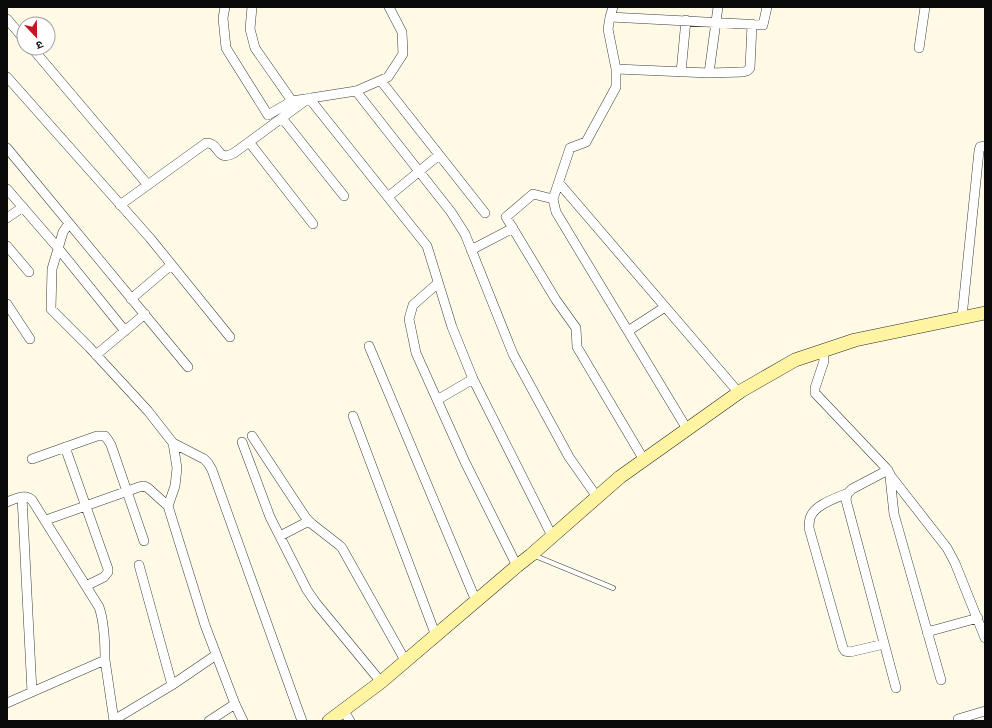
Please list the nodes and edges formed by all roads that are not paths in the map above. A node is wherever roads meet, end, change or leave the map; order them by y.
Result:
1 (225, 7) edge
2 (252, 7) edge
3 (389, 7) edge
4 (613, 7) edge
5 (718, 7) edge
6 (767, 7) edge
7 (925, 7) edge
8 (610, 17) junction
9 (7, 19) edge
10 (686, 20) junction
11 (716, 22) junction
12 (752, 24) junction
13 (16, 30) edge
14 (919, 48) dead end
15 (39, 56) edge
16 (616, 69) junction
17 (681, 72) junction
18 (709, 73) junction
19 (7, 77) edge
20 (380, 80) junction
21 (356, 91) junction
22 (308, 98) junction
23 (292, 101) junction
24 (282, 118) junction
25 (249, 142) junction
26 (985, 146) edge
27 (7, 148) edge
28 (439, 155) junction
29 (419, 171) junction
30 (559, 183) junction
31 (148, 185) junction
32 (7, 190) edge
33 (344, 196) dead end
34 (388, 197) junction
35 (553, 199) junction
36 (120, 205) junction
37 (23, 207) junction
38 (485, 213) dead end
39 (7, 218) edge
40 (69, 223) junction
41 (313, 224) dead end
42 (513, 228) junction
43 (7, 246) edge
44 (58, 248) junction
45 (472, 250) junction
46 (171, 265) junction
47 (29, 272) dead end
48 (438, 283) junction
49 (132, 299) junction
50 (7, 304) edge
51 (665, 307) junction
52 (985, 313) edge
53 (144, 314) junction
54 (962, 317) junction
55 (125, 331) junction
56 (628, 331) junction
57 (230, 337) dead end
58 (30, 339) dead end
59 (370, 346) dead end
60 (823, 350) junction
61 (96, 355) junction
62 (188, 367) dead end
63 (473, 379) junction
64 (739, 393) junction
65 (437, 400) junction
66 (353, 416) dead end
67 (688, 429) junction
68 (252, 436) dead end
69 (242, 442) dead end
70 (173, 443) junction
71 (65, 447) junction
72 (32, 459) dead end
73 (644, 460) junction
74 (889, 472) junction
75 (127, 491) junction
76 (848, 492) junction
77 (22, 497) junction
78 (597, 497) junction
79 (7, 502) edge
80 (86, 505) junction
81 (168, 506) junction
82 (46, 520) junction
83 (309, 521) junction
84 (280, 536) junction
85 (552, 536) junction
86 (144, 541) dead end
87 (531, 555) junction
88 (139, 565) dead end
89 (517, 566) junction
90 (86, 586) junction
91 (613, 588) dead end
92 (476, 601) junction
93 (978, 618) junction
94 (927, 632) junction
95 (436, 636) junction
96 (985, 638) edge
97 (884, 644) junction
98 (216, 655) junction
99 (105, 660) junction
100 (406, 662) junction
101 (941, 680) dead end
102 (381, 682) junction
103 (172, 685) junction
104 (896, 688) dead end
105 (32, 692) junction
106 (7, 703) edge
107 (235, 704) junction
108 (985, 711) edge
109 (346, 716) edge
110 (958, 719) dead end
111 (114, 720) edge
112 (209, 721) edge
113 (243, 721) edge
114 (302, 721) edge
115 (329, 721) edge

1 - 23 street
2 - 23 street
3 - 20 street
4 - 8 street
5 - 11 street
6 - 12 street
7 - 14 street
8 - 10 street
8 - 16 street
9 - 13 street
10 - 11 street
10 - 17 street
11 - 12 street
11 - 18 street
12 - 18 street
15 - 31 street
16 - 17 street
16 - 30 street
17 - 18 street
19 - 36 street
20 - 21 street
20 - 28 street
21 - 22 street
21 - 29 street
22 - 23 street
22 - 24 street
22 - 34 street
24 - 25 street
24 - 33 street
25 - 31 street
25 - 41 street
26 - 54 street
27 - 40 street
28 - 29 street
28 - 38 street
29 - 34 street
29 - 45 street
30 - 35 street
30 - 51 street
31 - 36 street
32 - 37 street
34 - 48 street
35 - 42 street
35 - 56 street
36 - 46 street
37 - 39 street
37 - 44 street
40 - 44 street
40 - 49 street
42 - 45 street
42 - 73 street
43 - 47 street
44 - 55 street
44 - 61 street
45 - 78 street
46 - 49 street
46 - 57 street
48 - 63 street
48 - 65 street
49 - 53 street
50 - 58 street
51 - 56 street
51 - 64 street
52 - 54 main road
53 - 55 street
53 - 62 street
54 - 60 main road
55 - 61 street
56 - 67 street
59 - 92 street
60 - 64 main road
60 - 74 street
61 - 70 street
63 - 65 street
63 - 85 street
64 - 67 main road
65 - 89 street
66 - 95 street
67 - 73 main road
68 - 83 street
69 - 84 street
70 - 81 street
70 - 114 street
71 - 72 street
71 - 75 street
71 - 80 street
73 - 78 main road
74 - 76 street
74 - 93 street
74 - 94 street
75 - 80 street
75 - 81 street
75 - 86 street
76 - 97 street
76 - 97 street
77 - 79 street
77 - 82 street
77 - 105 street
78 - 85 main road
80 - 82 street
80 - 90 street
81 - 98 street
82 - 90 street
83 - 84 street
83 - 100 street
84 - 102 street
85 - 87 main road
87 - 89 main road
87 - 91 lane
88 - 103 street
89 - 92 main road
90 - 99 street
92 - 95 main road
93 - 94 street
93 - 96 street
94 - 101 street
95 - 100 main road
97 - 104 street
98 - 103 street
98 - 107 street
99 - 105 street
99 - 111 street
100 - 102 main road
102 - 109 main road
103 - 111 street
105 - 106 street
107 - 112 street
107 - 113 street
108 - 110 street
109 - 115 main road

